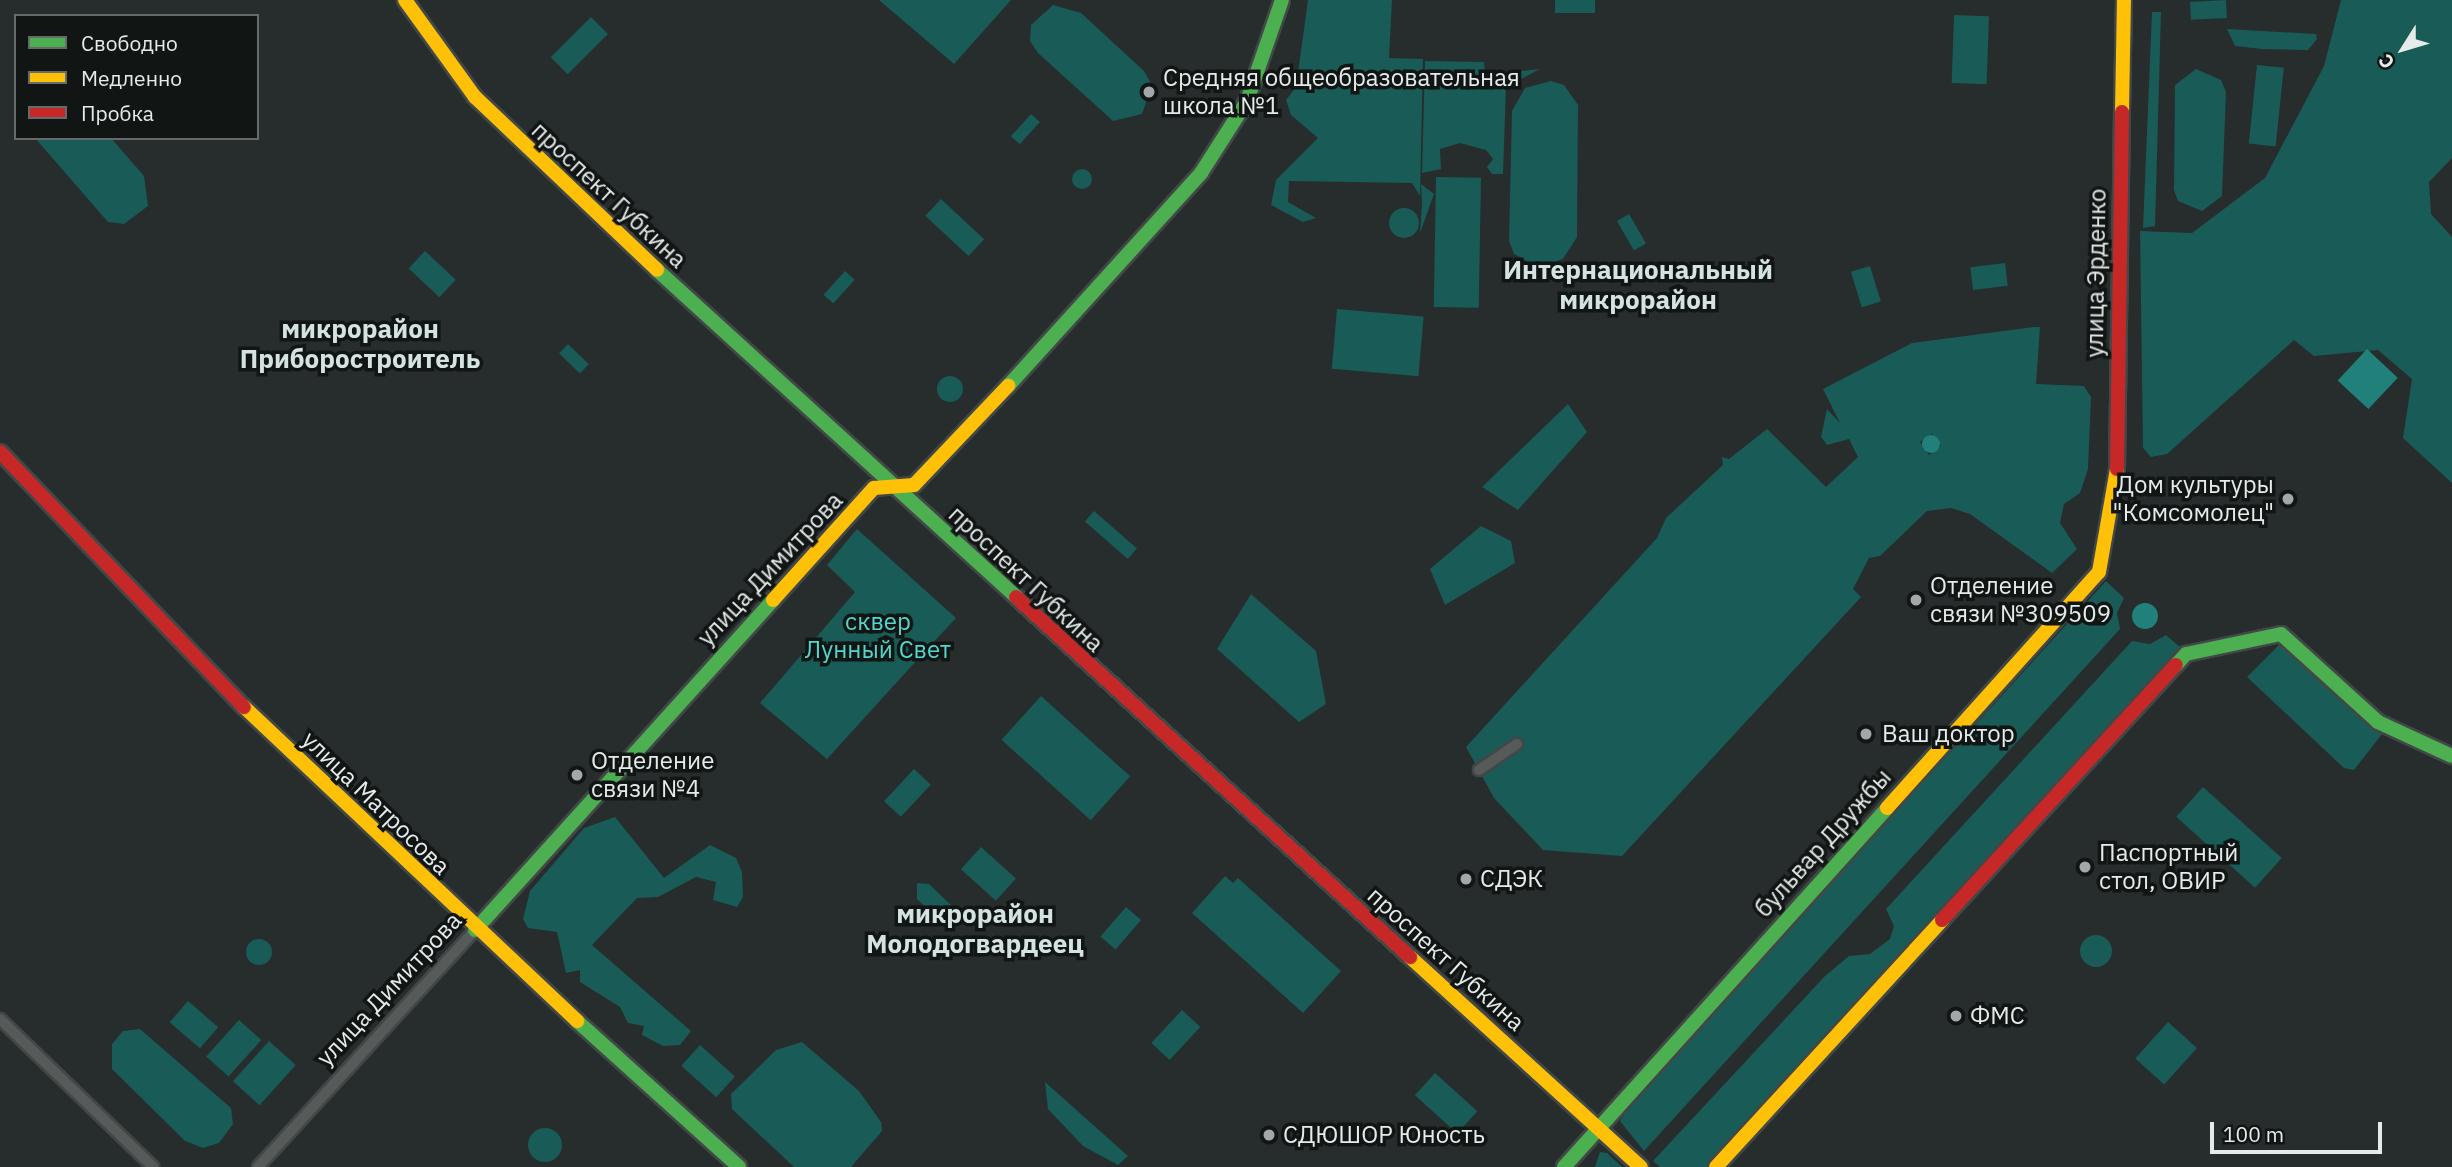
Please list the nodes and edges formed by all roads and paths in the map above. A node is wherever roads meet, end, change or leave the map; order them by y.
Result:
1 (405, 0) edge
2 (1282, 0) edge
3 (2124, 0) edge
4 (0, 452) edge
5 (894, 488) junction
6 (2110, 546) joint
7 (1517, 744) dead end
8 (2452, 756) edge
9 (1479, 770) dead end
10 (475, 930) junction
11 (0, 1019) edge
12 (1598, 1128) junction
13 (1569, 1162) edge
14 (153, 1167) edge
15 (258, 1167) edge
16 (739, 1167) edge
17 (1641, 1167) edge
18 (1716, 1167) edge

1 - 5 main road, проспект Губкина
2 - 5 main road, улица Димитрова
3 - 6 main road, улица Эрденко
4 - 10 main road, улица Матросова
5 - 10 main road, улица Димитрова
5 - 12 main road, проспект Губкина
6 - 12 main road, бульвар Дружбы
7 - 9 street
8 - 18 main road
10 - 15 street, улица Димитрова
10 - 16 main road, улица Матросова
11 - 14 street
12 - 13 main road, бульвар Дружбы
12 - 17 main road, проспект Губкина

